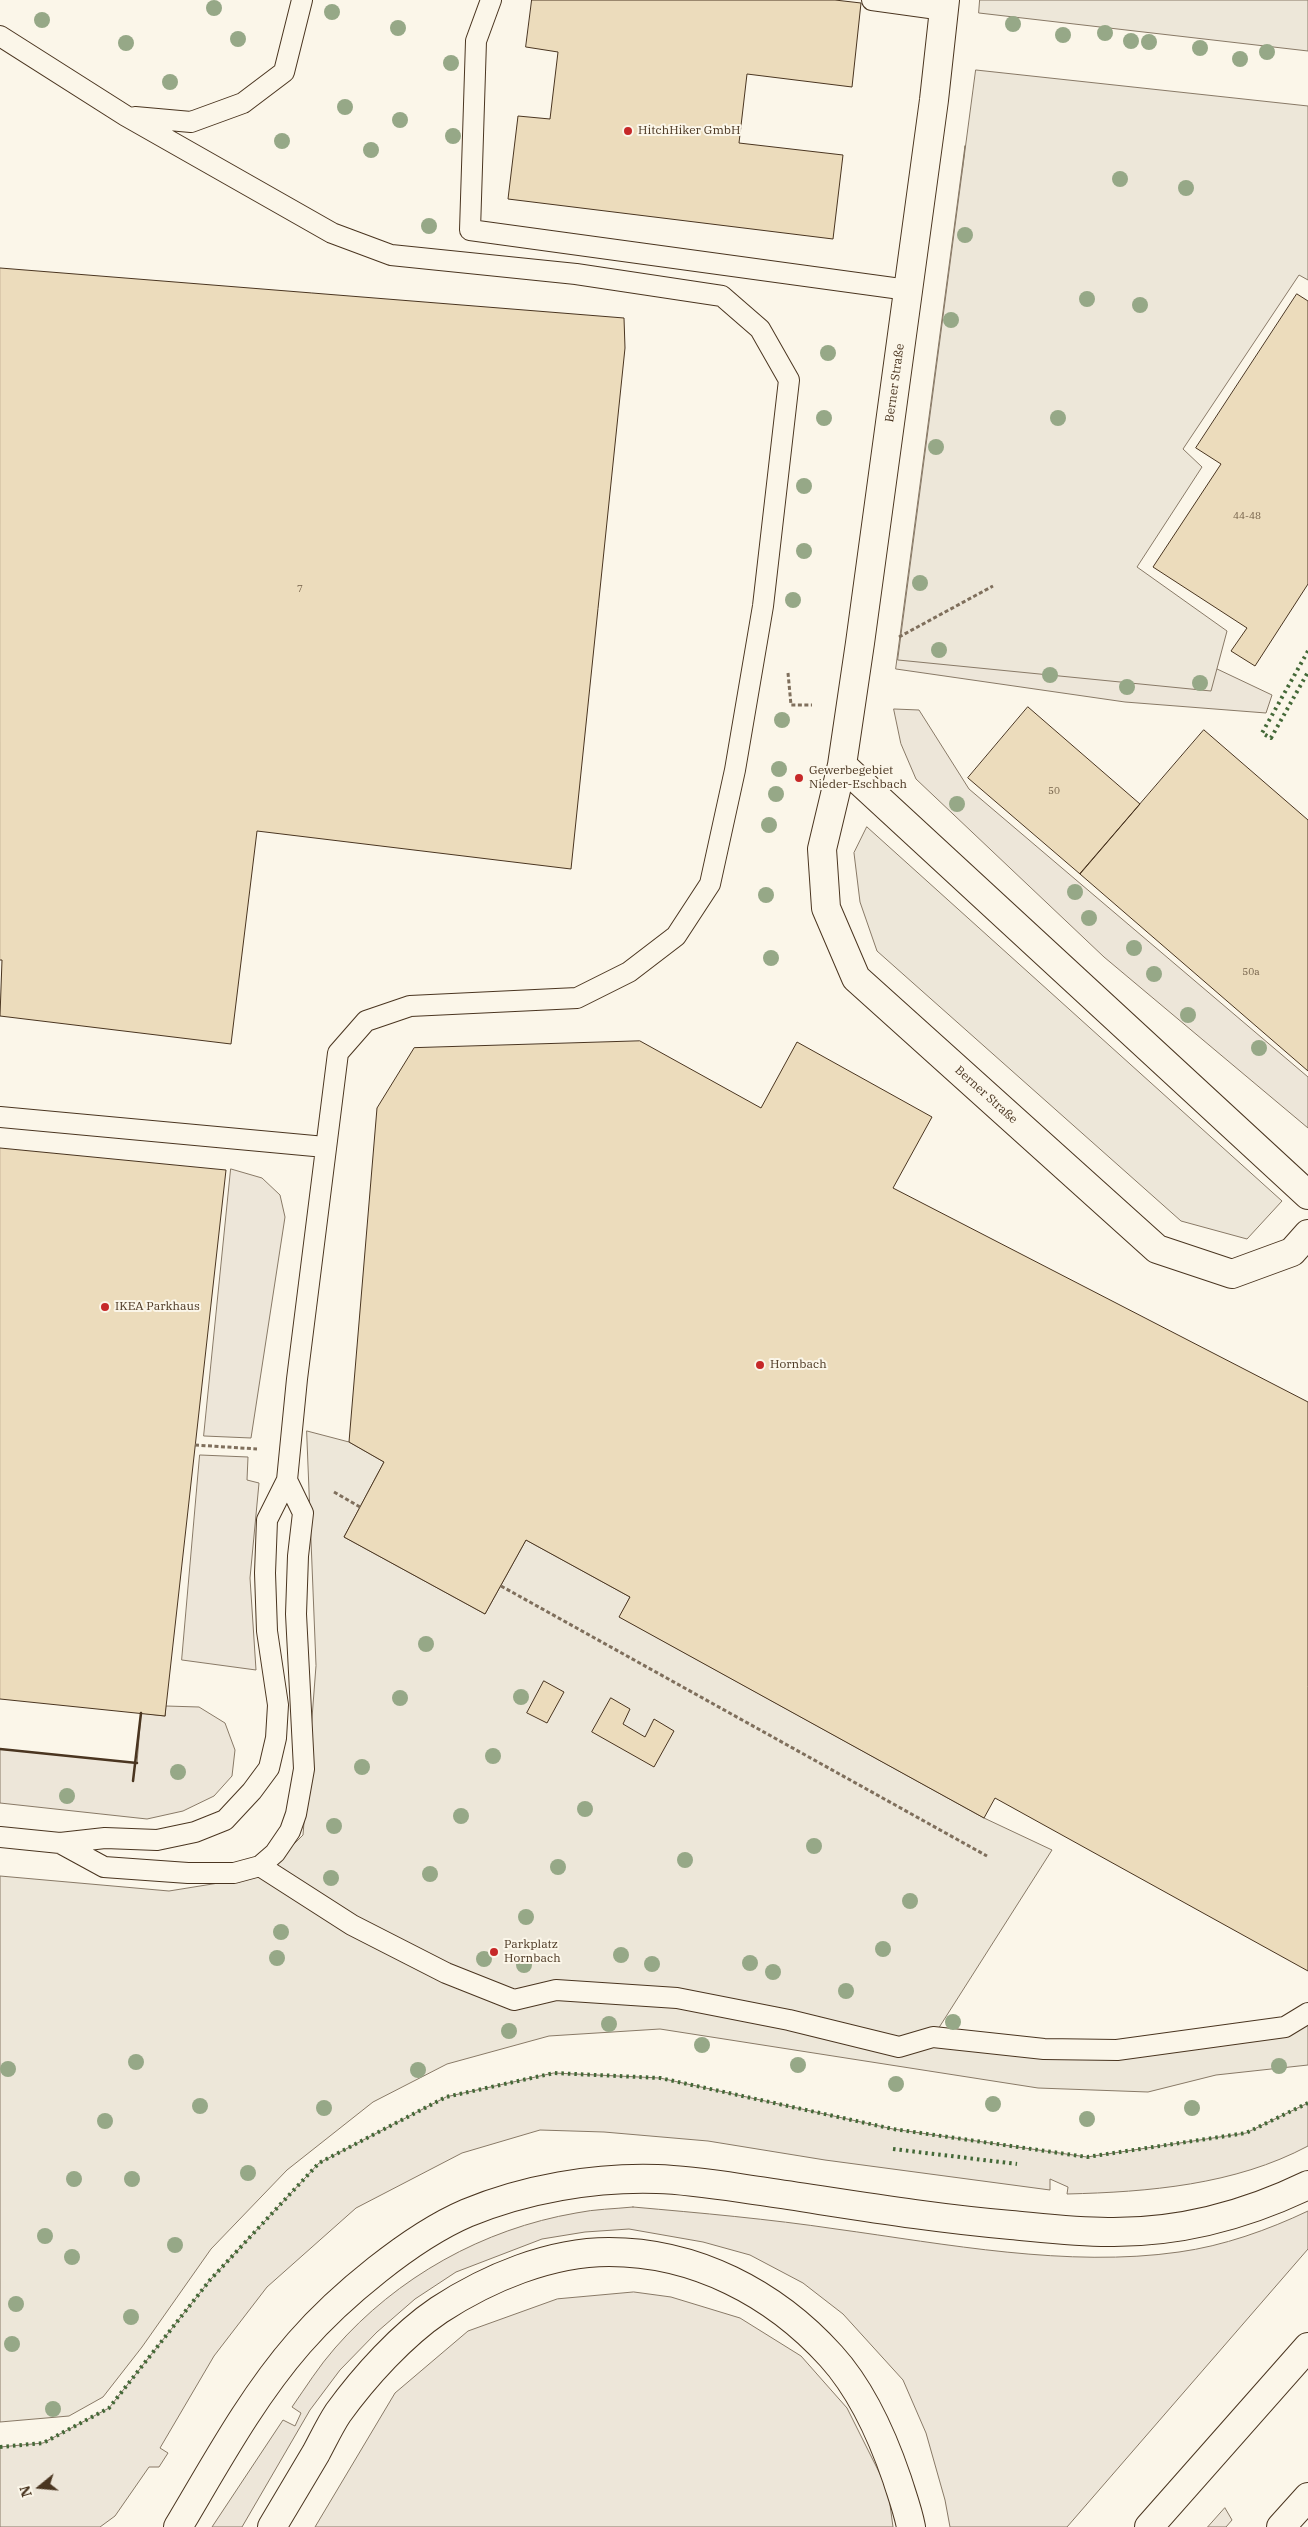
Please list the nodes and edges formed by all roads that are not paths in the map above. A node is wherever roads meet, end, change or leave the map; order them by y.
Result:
1 (302, 0) edge
2 (491, 0) edge
3 (872, 0) edge
4 (944, 5) edge
5 (0, 36) edge
6 (126, 116) junction
7 (908, 290) junction
8 (842, 765) junction
9 (0, 1118) edge
10 (325, 1147) junction
11 (1308, 1194) edge
12 (1308, 1234) edge
13 (287, 1480) junction
14 (0, 1837) edge
15 (60, 1843) junction
16 (260, 1866) junction
17 (1308, 2013) edge
18 (1308, 2185) edge
19 (1308, 2347) edge
20 (1308, 2497) edge
21 (184, 2516) edge
22 (166, 2527) edge
23 (272, 2527) edge
24 (911, 2527) edge
25 (1150, 2527) edge
26 (1281, 2527) edge

1 - 6 lane
2 - 7 lane
3 - 4 lane
4 - 7 main road, Berner Straße
5 - 6 lane
6 - 10 lane
7 - 8 main road, Berner Straße
8 - 11 main road
8 - 12 main road, Berner Straße
9 - 10 lane
10 - 13 lane
13 - 15 lane
13 - 16 lane
14 - 15 lane
15 - 16 lane
16 - 17 lane
18 - 21 main road
19 - 25 main road
20 - 26 main road
21 - 22 main road
23 - 24 main road

